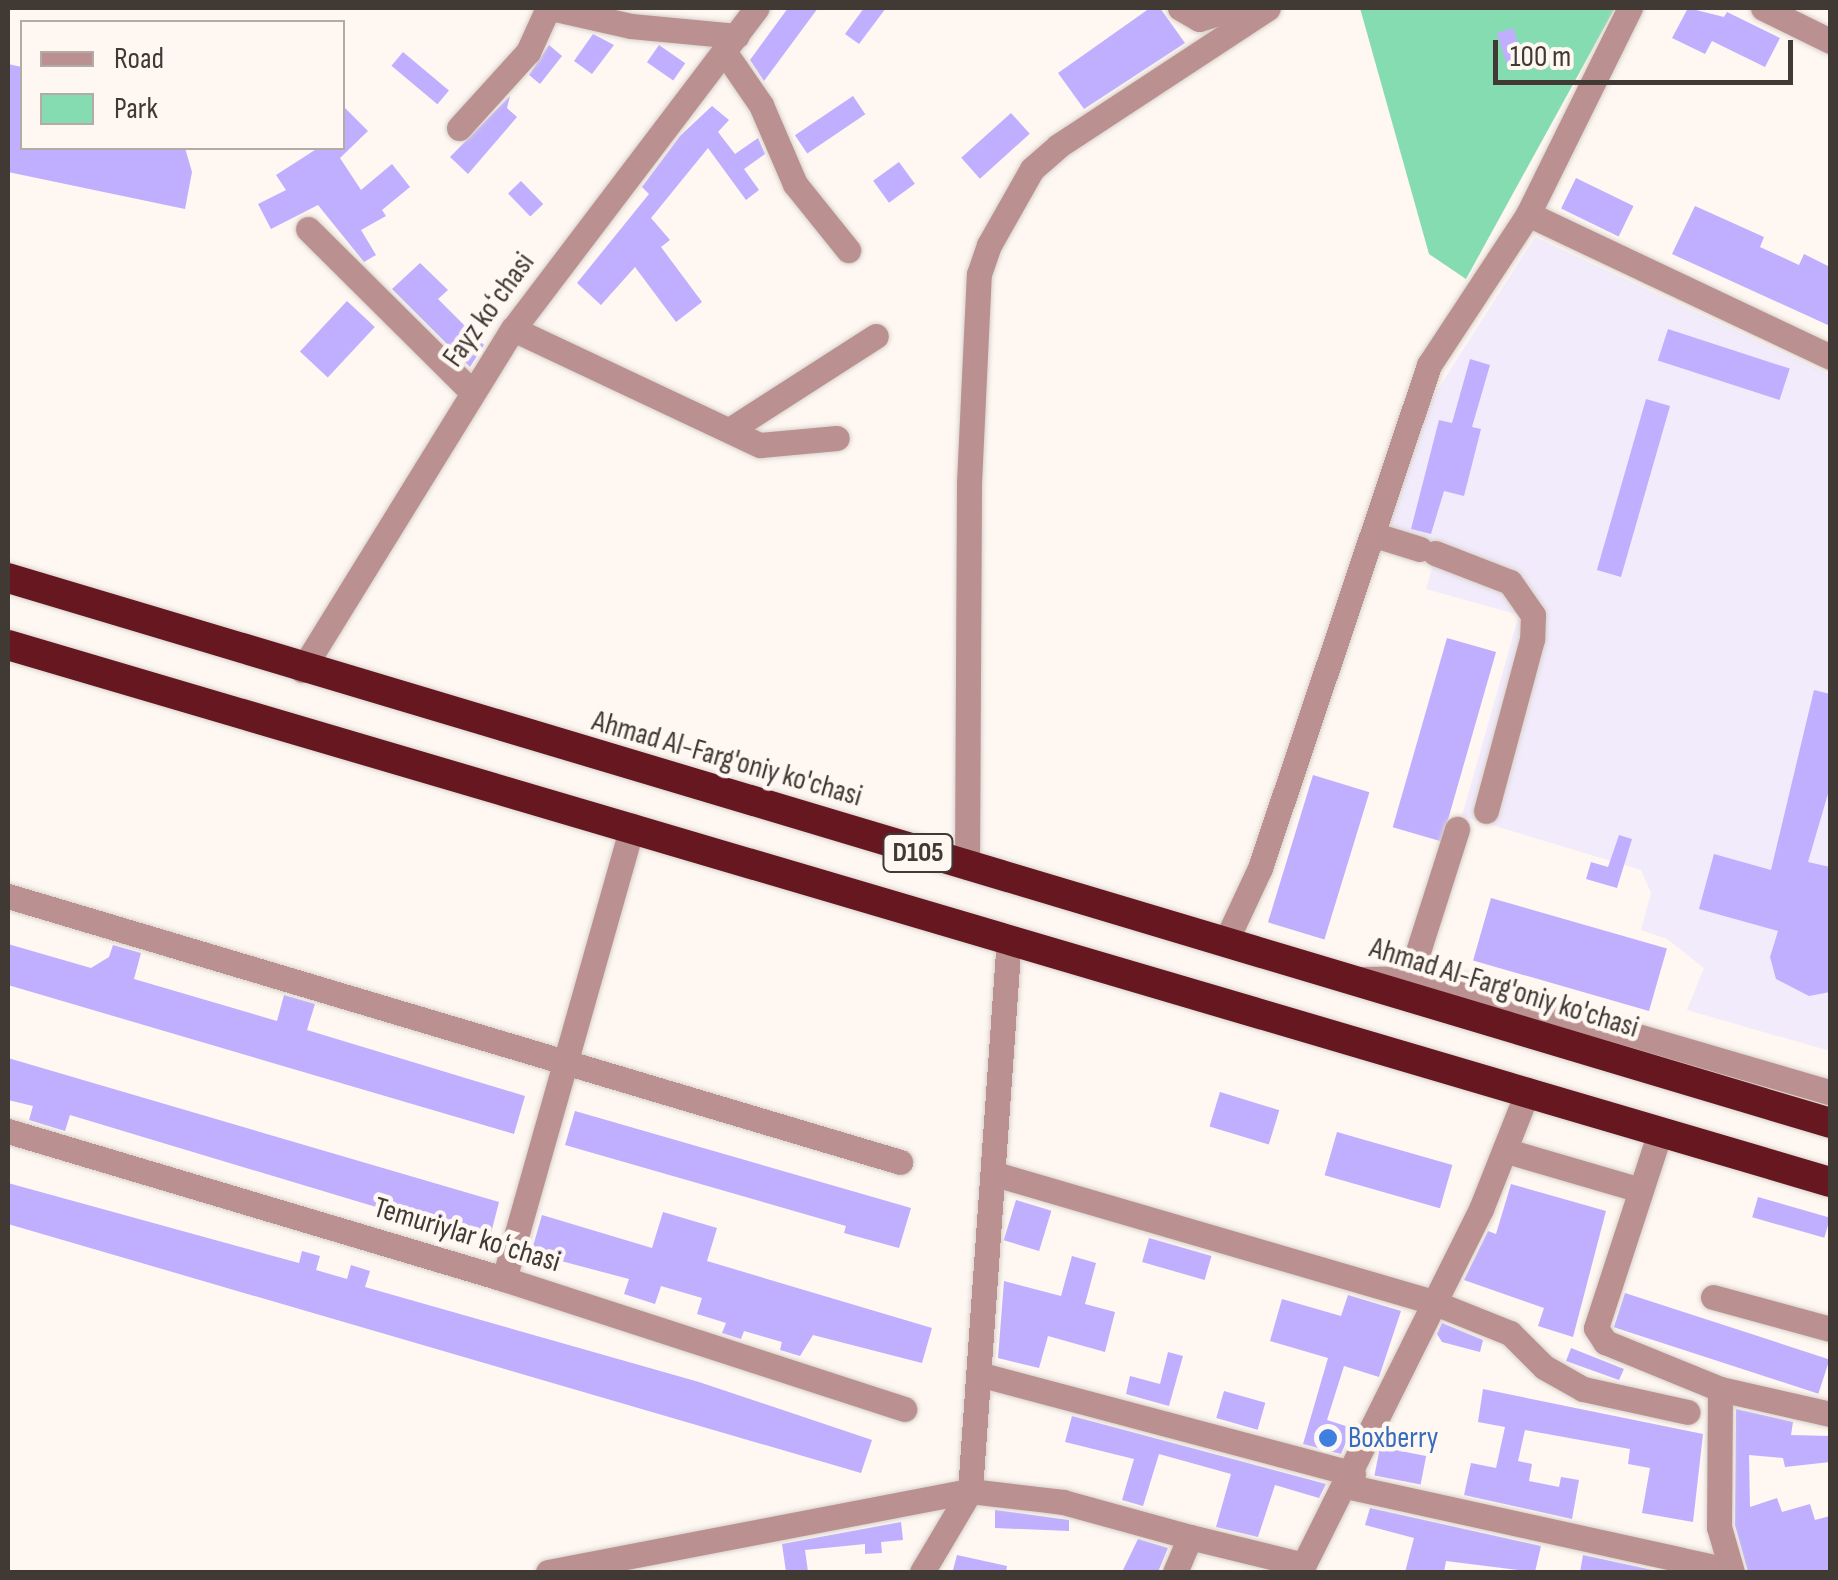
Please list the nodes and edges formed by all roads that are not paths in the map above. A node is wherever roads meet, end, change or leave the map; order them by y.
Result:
1 (549, 8) edge
2 (757, 8) edge
3 (1180, 8) edge
4 (1236, 8) edge
5 (1268, 8) edge
6 (1630, 8) edge
7 (1763, 8) edge
8 (1830, 41) edge
9 (731, 45) junction
10 (459, 128) dead end
11 (1528, 214) junction
12 (308, 229) dead end
13 (848, 250) dead end
14 (513, 329) junction
15 (876, 336) dead end
16 (1830, 357) edge
17 (471, 391) junction
18 (731, 429) junction
19 (837, 438) dead end
20 (1375, 535) junction
21 (8, 578) edge
22 (8, 646) edge
23 (302, 670) junction
24 (1486, 811) dead end
25 (632, 826) junction
26 (1457, 829) dead end
27 (967, 867) junction
28 (8, 896) edge
29 (1009, 938) junction
30 (1225, 943) junction
31 (1408, 986) junction
32 (567, 1064) junction
33 (1528, 1090) junction
34 (1830, 1092) edge
35 (1830, 1123) edge
36 (8, 1131) edge
37 (1660, 1132) junction
38 (1508, 1150) junction
39 (900, 1162) dead end
40 (996, 1174) junction
41 (1830, 1182) edge
42 (1640, 1190) junction
43 (504, 1279) junction
44 (1713, 1297) dead end
45 (1435, 1303) junction
46 (1830, 1329) edge
47 (982, 1375) junction
48 (1720, 1389) junction
49 (904, 1409) dead end
50 (1688, 1412) dead end
51 (1830, 1414) edge
52 (1350, 1480) junction
53 (970, 1490) junction
54 (1190, 1537) junction
55 (1302, 1569) edge
56 (1720, 1569) edge
57 (548, 1572) edge
58 (922, 1572) edge
59 (1175, 1572) edge

1 - 9 street
1 - 10 street
2 - 9 street, Fayz koʻchasi
3 - 4 street
5 - 27 street
6 - 11 street
7 - 8 street
9 - 13 street
9 - 14 street, Fayz koʻchasi
11 - 16 street
11 - 20 street
12 - 17 street
14 - 17 street, Fayz koʻchasi
14 - 18 street
15 - 18 street
17 - 23 street, Fayz koʻchasi
18 - 19 street
20 - 24 street
20 - 30 street
21 - 23 highway, Ahmad Al-Farg'oniy ko'chasi / D105
22 - 25 highway, D105
23 - 27 highway, Ahmad Al-Farg'oniy ko'chasi / D105
25 - 29 highway, D105
25 - 32 street
26 - 31 street
27 - 30 highway, Ahmad Al-Farg'oniy ko'chasi / D105
28 - 32 street
29 - 33 highway, D105
29 - 40 street
30 - 31 highway, Ahmad Al-Farg'oniy ko'chasi / D105
31 - 34 street
31 - 35 highway, Ahmad Al-Farg'oniy ko'chasi / D105
32 - 39 street
32 - 43 street
33 - 37 highway, D105
33 - 38 street
36 - 43 street, Temuriylar koʻchasi
37 - 41 highway, D105
37 - 42 street
38 - 42 street
38 - 45 street
40 - 45 street
40 - 47 street
42 - 48 street
43 - 49 street, Temuriylar koʻchasi
44 - 46 street
45 - 50 street
45 - 52 street
47 - 52 street
47 - 53 street
48 - 51 street
48 - 56 street
52 - 55 street
52 - 56 street
53 - 54 street
53 - 57 street
53 - 58 street
54 - 55 street
54 - 59 street

